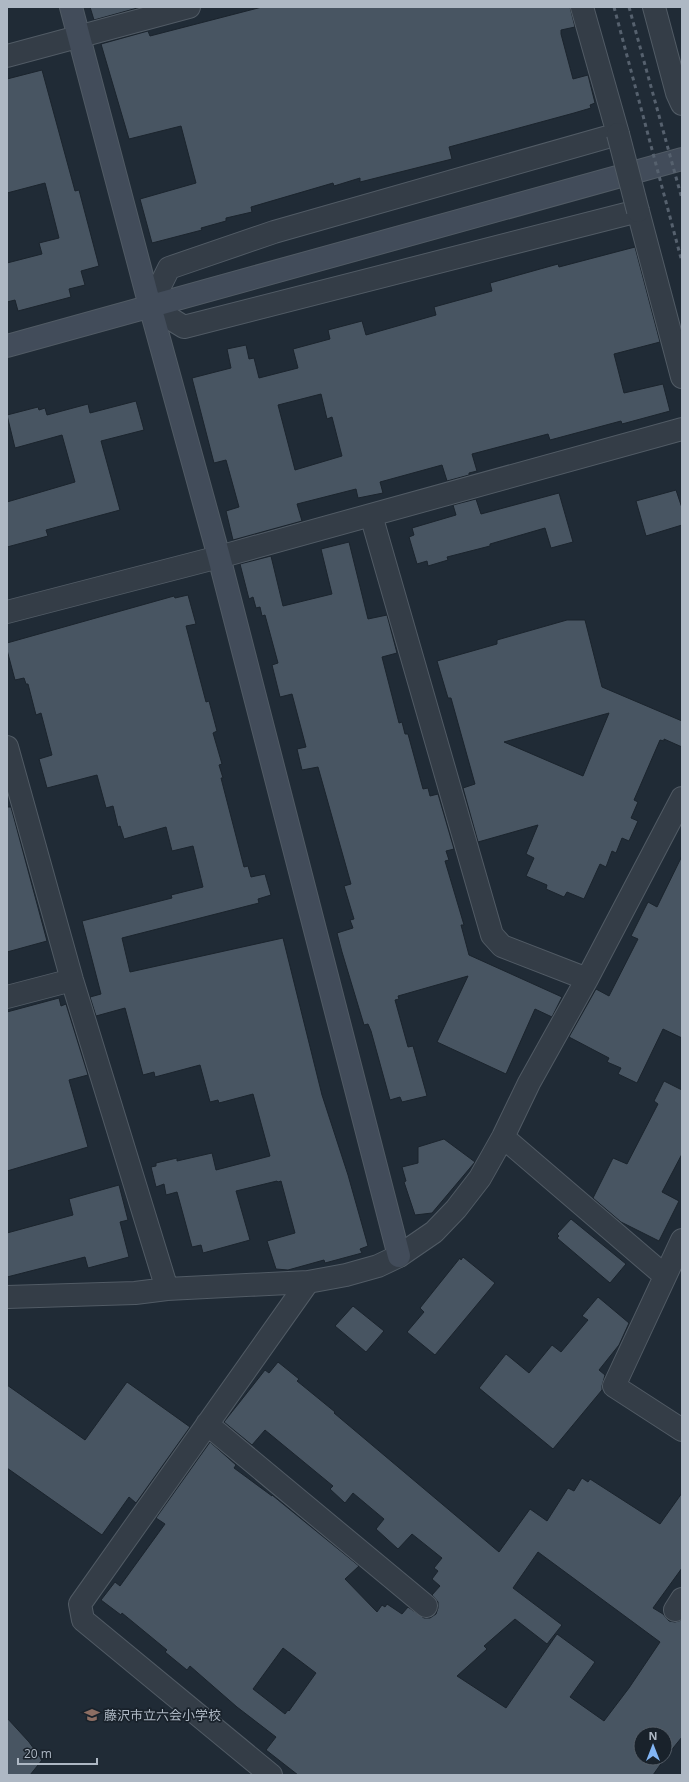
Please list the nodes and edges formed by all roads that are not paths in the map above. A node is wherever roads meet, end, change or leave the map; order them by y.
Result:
1 (71, 7) edge
2 (189, 7) edge
3 (582, 7) edge
4 (654, 7) edge
5 (79, 36) junction
6 (7, 56) edge
7 (682, 104) edge
8 (618, 134) junction
9 (682, 159) edge
10 (638, 211) junction
11 (150, 306) junction
12 (7, 346) edge
13 (682, 377) edge
14 (682, 429) edge
15 (371, 515) junction
16 (219, 557) junction
17 (7, 612) edge
18 (7, 747) edge
19 (682, 798) edge
20 (15, 804) edge
21 (586, 979) junction
22 (72, 980) junction
23 (7, 997) edge
24 (503, 1137) junction
25 (682, 1240) edge
26 (399, 1256) junction
27 (665, 1276) junction
28 (308, 1282) junction
29 (166, 1289) junction
30 (7, 1297) edge
31 (207, 1424) junction
32 (682, 1430) edge
33 (426, 1606) dead end
34 (272, 1775) edge

1 - 5 street
2 - 5 street
3 - 8 street
4 - 7 street
5 - 6 street
5 - 11 street
8 - 10 street, bridge
8 - 11 street
9 - 11 street
10 - 11 street
10 - 13 street
11 - 12 street
11 - 16 street
14 - 15 street
15 - 16 street
15 - 21 street
16 - 17 street
16 - 26 street
18 - 20 street
19 - 21 street
20 - 22 street
21 - 24 street
22 - 23 street
22 - 29 street
24 - 26 street
24 - 27 street
25 - 27 street
26 - 28 street
27 - 32 street
28 - 29 street
28 - 31 street
29 - 30 street
31 - 33 street
31 - 34 street

